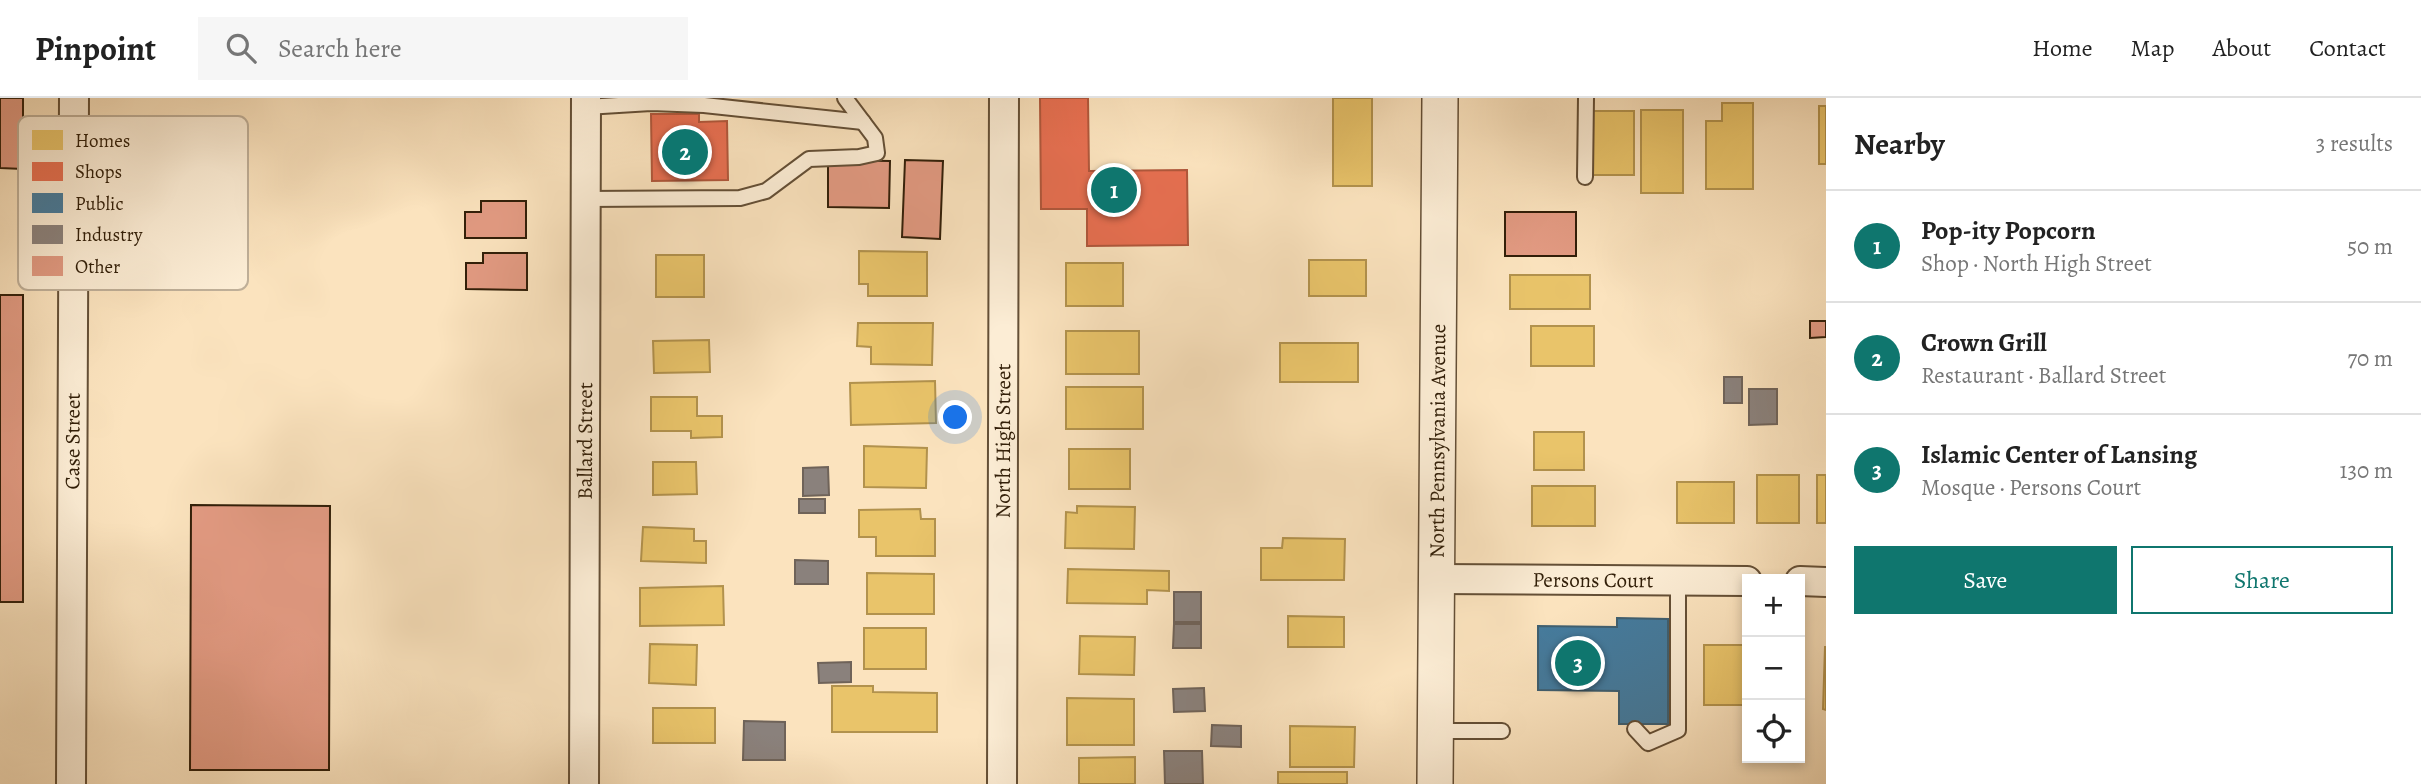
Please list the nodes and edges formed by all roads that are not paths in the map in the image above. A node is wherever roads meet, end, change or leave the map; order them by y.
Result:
1 (74, 98) edge
2 (845, 98) edge
3 (1004, 98) edge
4 (1440, 98) edge
5 (1586, 98) edge
6 (586, 102) edge
7 (74, 116) edge
8 (863, 122) junction
9 (1585, 177) dead end
10 (586, 199) junction
11 (73, 290) edge
12 (1437, 579) junction
13 (1678, 580) junction
14 (1742, 581) edge
15 (1805, 582) edge
16 (1826, 582) edge
17 (1635, 729) dead end
18 (1436, 731) junction
19 (1502, 731) dead end
20 (71, 784) edge
21 (584, 784) edge
22 (1002, 784) edge
23 (1435, 784) edge

1 - 7 street, Case Street
2 - 8 lane
3 - 22 street, North High Street
4 - 12 street, North Pennsylvania Avenue
5 - 9 lane
6 - 8 lane
6 - 10 street, Ballard Street
8 - 10 lane
10 - 21 street, Ballard Street
11 - 20 street, Case Street
12 - 13 street, Persons Court
12 - 18 street, North Pennsylvania Avenue
13 - 14 street, Persons Court
13 - 17 lane
15 - 16 street
18 - 19 lane
18 - 23 street, North Pennsylvania Avenue

